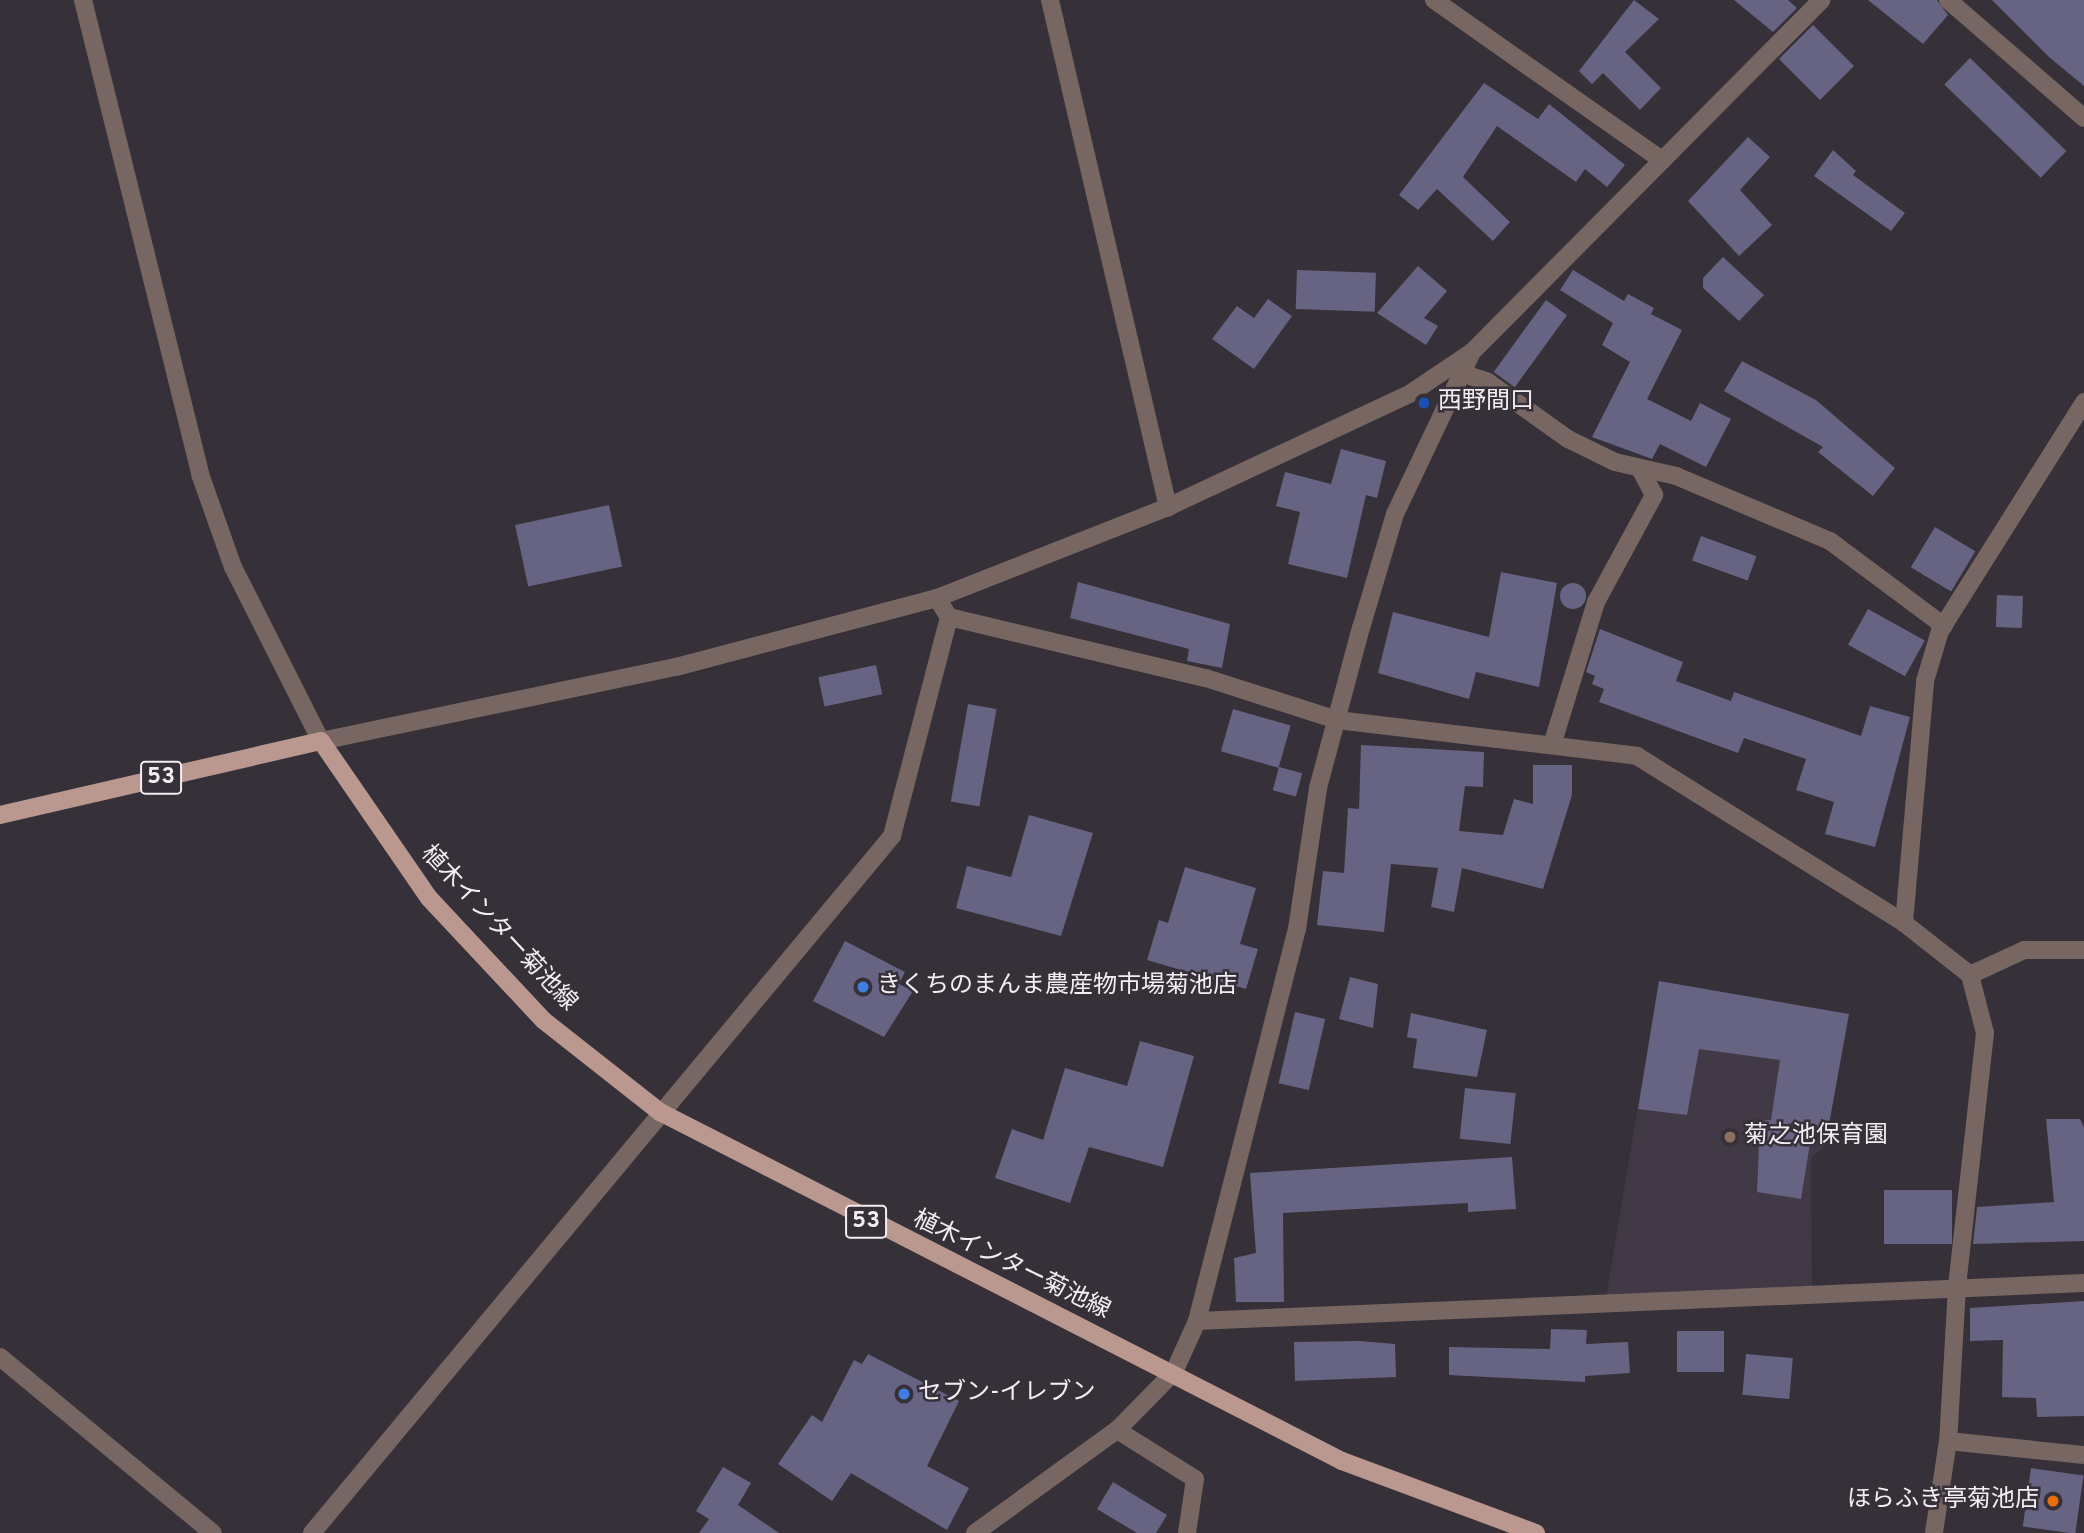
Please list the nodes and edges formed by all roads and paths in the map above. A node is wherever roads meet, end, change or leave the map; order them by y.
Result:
1 (83, 0) edge
2 (1050, 0) edge
3 (1434, 0) edge
4 (1821, 0) edge
5 (1948, 0) edge
6 (2084, 118) edge
7 (1662, 160) junction
8 (1472, 352) junction
9 (1461, 373) junction
10 (2084, 402) edge
11 (1641, 471) junction
12 (1168, 507) junction
13 (937, 598) junction
14 (949, 617) junction
15 (1944, 626) junction
16 (1337, 720) junction
17 (321, 741) junction
18 (1553, 742) junction
19 (0, 816) edge
20 (1904, 923) junction
21 (2084, 950) edge
22 (1970, 975) junction
23 (660, 1112) junction
24 (2084, 1283) edge
25 (1957, 1287) junction
26 (1197, 1321) junction
27 (0, 1357) edge
28 (1174, 1372) junction
29 (1117, 1430) junction
30 (1948, 1441) junction
31 (2084, 1455) edge
32 (213, 1533) edge
33 (312, 1533) edge
34 (975, 1533) edge
35 (1187, 1533) edge
36 (1536, 1533) edge
37 (1934, 1533) edge

1 - 17 street
2 - 12 street
3 - 7 street
4 - 7 street
5 - 6 street
7 - 8 street
8 - 9 street
8 - 12 street
9 - 11 street
9 - 16 street
10 - 15 street
11 - 15 street
11 - 18 street
12 - 13 street
13 - 14 street
13 - 17 street
14 - 16 street
14 - 23 street
15 - 20 street
16 - 18 street
16 - 26 street
17 - 19 main road, 53
17 - 23 main road, 植木インター菊池線 / 53
18 - 20 street
20 - 22 street
21 - 22 street
22 - 25 street
23 - 28 main road, 植木インター菊池線 / 53
23 - 33 street
24 - 25 street
25 - 26 street
25 - 30 street
26 - 28 street
27 - 32 street
28 - 29 street
28 - 36 main road, 植木インター菊池線 / 53
29 - 34 street
29 - 35 street
30 - 31 street
30 - 37 street

